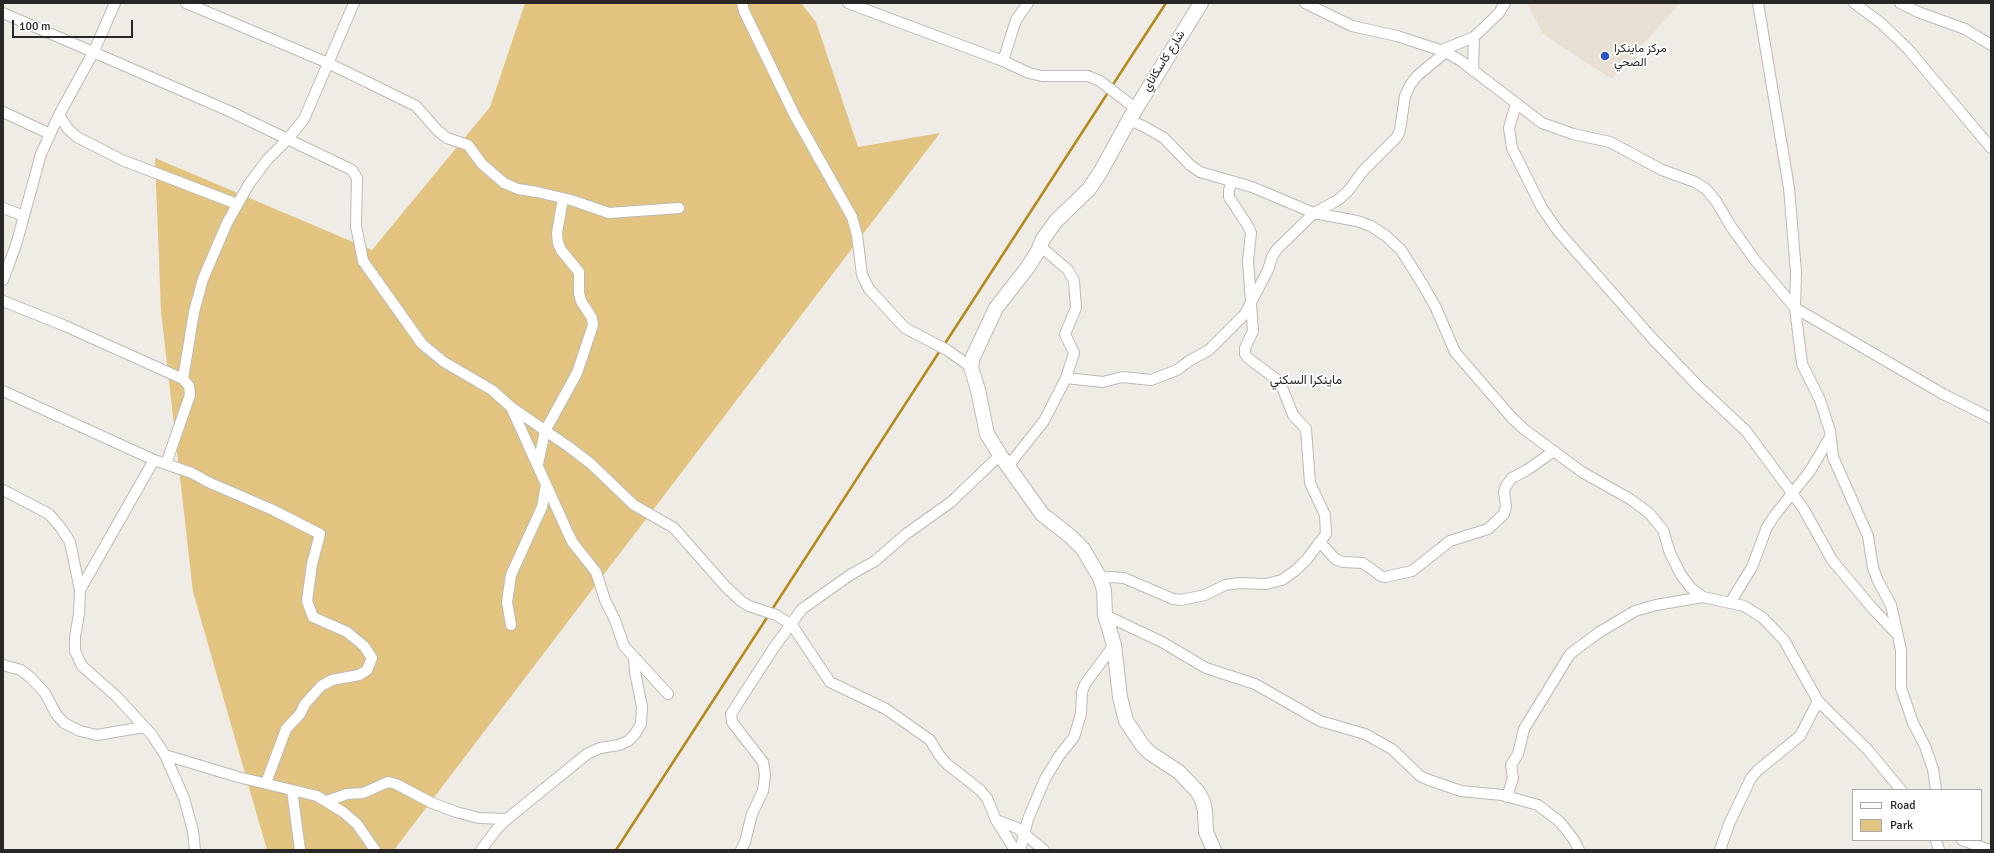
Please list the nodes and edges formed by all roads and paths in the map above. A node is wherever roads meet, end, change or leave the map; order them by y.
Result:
1 (115, 3) edge
2 (186, 3) edge
3 (354, 3) edge
4 (742, 3) edge
5 (848, 3) edge
6 (1028, 3) edge
7 (1201, 3) edge
8 (1305, 3) edge
9 (1505, 3) edge
10 (1758, 3) edge
11 (1854, 3) edge
12 (1900, 3) edge
13 (3, 13) edge
14 (1474, 37) junction
15 (1991, 45) edge
16 (94, 51) junction
17 (1444, 51) junction
18 (1003, 61) junction
19 (328, 63) junction
20 (1473, 71) junction
21 (1516, 104) junction
22 (3, 112) edge
23 (1132, 114) junction
24 (59, 115) junction
25 (50, 134) junction
26 (287, 140) junction
27 (1991, 148) edge
28 (1232, 181) junction
29 (563, 198) junction
30 (237, 204) junction
31 (3, 208) edge
32 (679, 208) dead end
33 (1314, 213) junction
34 (24, 216) junction
35 (1040, 246) junction
36 (3, 280) edge
37 (3, 301) edge
38 (1250, 306) junction
39 (1795, 308) junction
40 (971, 367) junction
41 (1066, 378) junction
42 (184, 379) junction
43 (3, 391) edge
44 (511, 407) junction
45 (1991, 418) edge
46 (545, 431) junction
47 (1830, 437) junction
48 (1554, 451) junction
49 (154, 460) junction
50 (1004, 460) junction
51 (166, 464) junction
52 (538, 464) junction
53 (546, 483) junction
54 (3, 490) edge
55 (1792, 494) junction
56 (1320, 542) junction
57 (1100, 578) junction
58 (80, 590) junction
59 (1703, 597) junction
60 (1730, 603) junction
61 (1105, 615) junction
62 (511, 624) dead end
63 (792, 625) junction
64 (1899, 636) junction
65 (1114, 645) junction
66 (634, 659) junction
67 (3, 665) edge
68 (668, 694) dead end
69 (1818, 701) junction
70 (144, 727) junction
71 (165, 755) junction
72 (266, 783) junction
73 (1900, 789) edge
74 (1936, 789) edge
75 (292, 790) junction
76 (1507, 797) junction
77 (327, 801) junction
78 (507, 819) junction
79 (996, 820) junction
80 (1025, 833) junction
81 (1965, 841) edge
82 (303, 849) edge
83 (195, 850) edge
84 (375, 850) edge
85 (481, 850) edge
86 (741, 850) edge
87 (1015, 850) edge
88 (1020, 850) edge
89 (1044, 850) edge
90 (1214, 850) edge
91 (1579, 850) edge
92 (1720, 850) edge
93 (1990, 850) edge

1 - 16 street
2 - 19 street
3 - 19 street
4 - 40 street
5 - 18 street
6 - 18 street
7 - 23 street, شارع كاسكاناي
8 - 17 street
9 - 14 street
10 - 39 street
11 - 27 street
12 - 15 street
13 - 16 street
14 - 17 street
14 - 20 street
16 - 24 street
16 - 26 street
17 - 20 street
17 - 33 street
18 - 23 street
19 - 26 street
19 - 29 street
20 - 21 street
21 - 39 street
21 - 55 street
22 - 25 street
23 - 28 street
23 - 35 street, شارع كاسكاناي
24 - 25 street
24 - 30 street
25 - 34 street
26 - 30 street
26 - 44 street
28 - 33 street
28 - 38 street
29 - 32 street
29 - 46 street
30 - 42 street
31 - 34 street
33 - 38 street
33 - 48 street
34 - 36 street
35 - 40 street, شارع كاسكاناي
35 - 41 street
37 - 42 street
38 - 41 street
38 - 56 street
39 - 45 street
39 - 47 street
40 - 50 street
41 - 50 street
42 - 51 street
43 - 49 street
44 - 46 street
44 - 52 street
46 - 52 street
46 - 63 street
47 - 55 street
47 - 64 street
48 - 56 street
48 - 59 street
49 - 51 street
49 - 58 street
50 - 57 street
50 - 63 street
51 - 72 street
52 - 53 street
53 - 62 street
53 - 66 street
54 - 58 street
55 - 60 street
55 - 64 street
56 - 57 street
57 - 61 street
58 - 70 street
59 - 60 street
59 - 76 street
60 - 69 street
61 - 65 street
61 - 76 street
63 - 79 street
63 - 86 street
64 - 74 street
65 - 80 street
65 - 90 street
66 - 68 street
66 - 78 street
67 - 70 street
69 - 73 street
69 - 92 street
70 - 71 street
71 - 72 street
71 - 83 street
72 - 75 street
75 - 77 street
75 - 82 street
76 - 91 street
77 - 78 street
77 - 84 street
78 - 85 street
79 - 80 street
79 - 87 street
80 - 88 street
80 - 89 street
81 - 93 street

